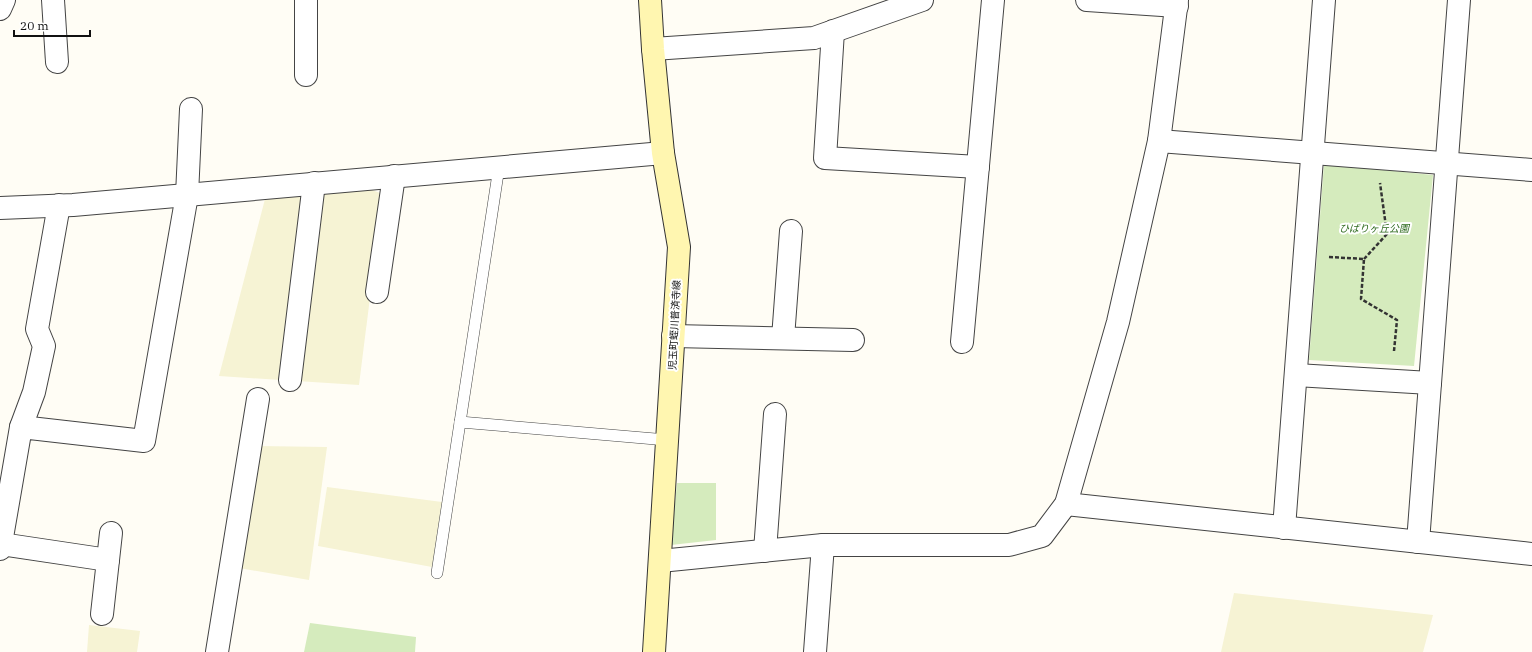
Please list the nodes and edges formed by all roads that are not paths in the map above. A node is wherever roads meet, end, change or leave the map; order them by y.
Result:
1 (4, 0) edge
2 (53, 0) edge
3 (306, 0) edge
4 (650, 0) edge
5 (922, 0) edge
6 (993, 0) edge
7 (1087, 0) edge
8 (1324, 0) edge
9 (1459, 0) edge
10 (1177, 3) edge
11 (0, 9) edge
12 (833, 31) junction
13 (653, 49) junction
14 (57, 62) dead end
15 (306, 75) dead end
16 (191, 109) dead end
17 (1159, 141) junction
18 (663, 153) junction
19 (1313, 153) junction
20 (1447, 164) junction
21 (499, 167) junction
22 (978, 167) junction
23 (1532, 170) edge
24 (394, 176) junction
25 (314, 183) junction
26 (187, 195) junction
27 (59, 205) junction
28 (0, 208) edge
29 (791, 231) dead end
30 (377, 292) dead end
31 (673, 336) junction
32 (783, 338) junction
33 (853, 340) dead end
34 (962, 342) dead end
35 (1296, 375) junction
36 (290, 380) dead end
37 (1430, 383) junction
38 (258, 399) dead end
39 (775, 414) dead end
40 (460, 422) junction
41 (21, 427) junction
42 (667, 440) junction
43 (1066, 504) junction
44 (1284, 528) junction
45 (112, 533) dead end
46 (1418, 542) junction
47 (0, 546) edge
48 (823, 546) junction
49 (765, 551) junction
50 (1532, 554) edge
51 (108, 560) junction
52 (660, 561) junction
53 (437, 573) dead end
54 (102, 614) dead end
55 (217, 652) edge
56 (654, 652) edge
57 (816, 652) edge

1 - 11 street
2 - 14 street
3 - 15 street
4 - 13 main road, 児玉町蛭川普済寺線
5 - 12 street
6 - 22 street
7 - 10 street
8 - 19 street
9 - 20 street
10 - 17 street
12 - 13 street
12 - 22 street
13 - 18 main road, 児玉町蛭川普済寺線
16 - 26 street
17 - 19 street
17 - 43 street
18 - 21 street
18 - 31 main road, 児玉町蛭川普済寺線
19 - 20 street
19 - 35 street
20 - 23 street
20 - 37 street
21 - 24 street
21 - 40 lane
22 - 34 street
24 - 25 street
24 - 30 street
25 - 26 street
25 - 36 street
26 - 27 street
26 - 41 street
27 - 28 street
27 - 41 street
29 - 32 street
31 - 32 street
31 - 42 main road, 児玉町蛭川普済寺線
32 - 33 street
35 - 37 street
35 - 44 street
37 - 46 street
38 - 55 street
39 - 49 street
40 - 42 lane
40 - 53 lane
41 - 47 street
42 - 52 main road, 児玉町蛭川普済寺線
43 - 44 street
43 - 48 street
44 - 46 street
45 - 51 street
46 - 50 street
47 - 51 street
48 - 49 street
48 - 57 street
49 - 52 street
51 - 54 street
52 - 56 main road, 児玉町蛭川普済寺線

